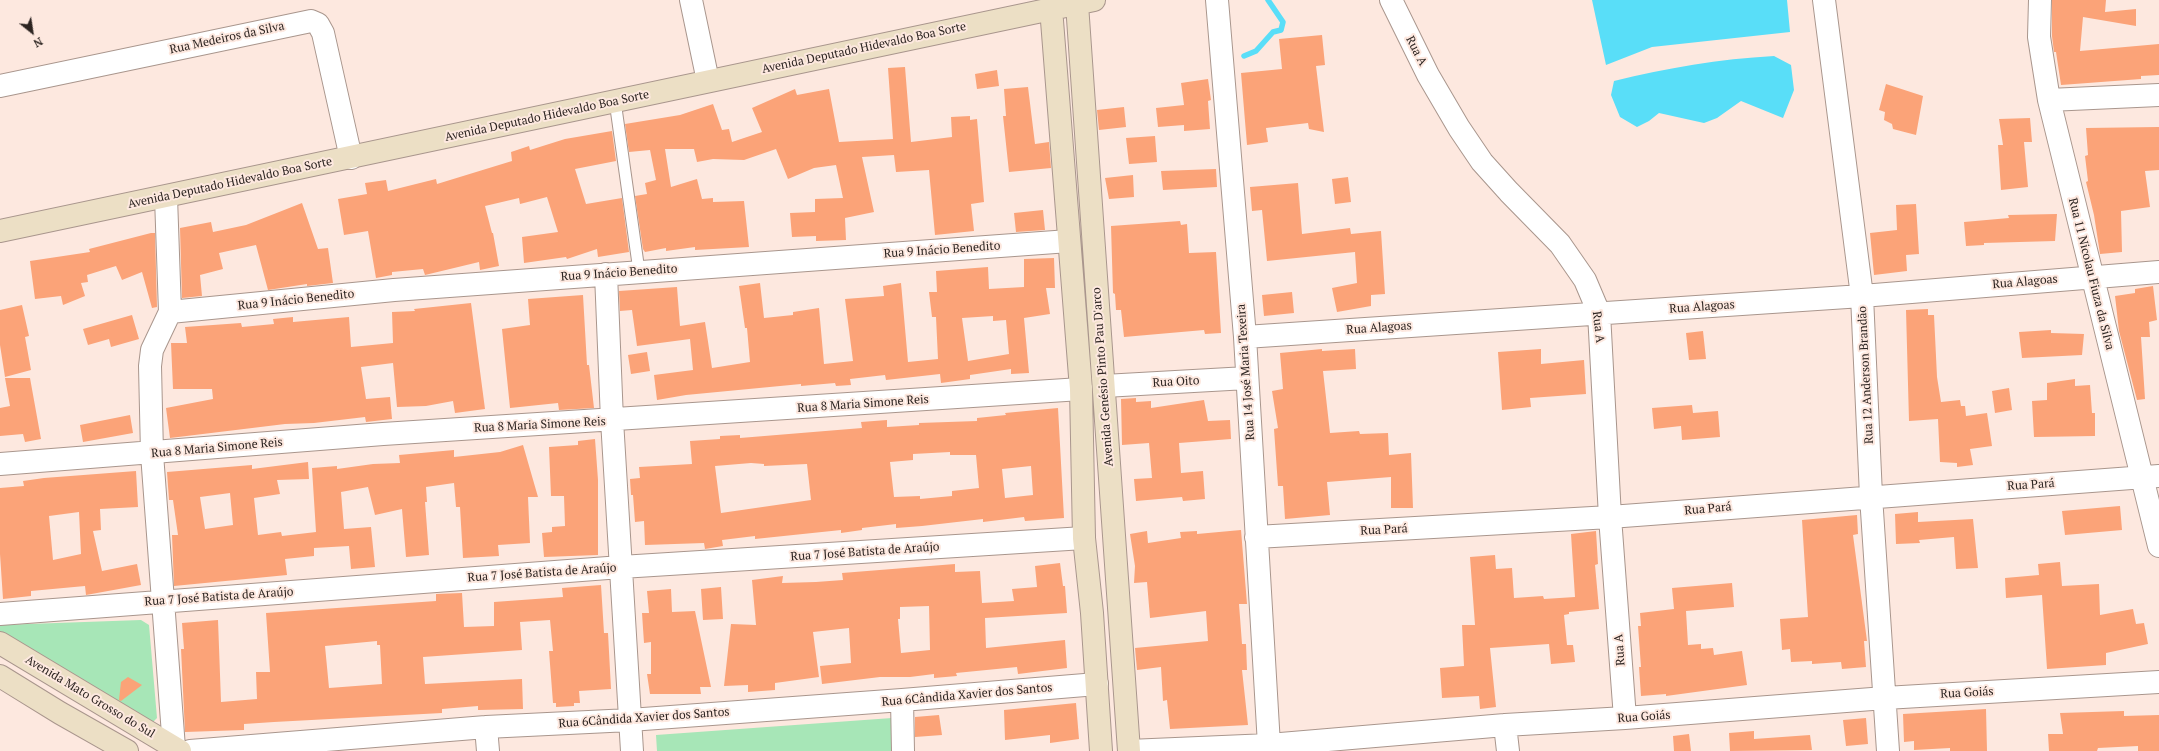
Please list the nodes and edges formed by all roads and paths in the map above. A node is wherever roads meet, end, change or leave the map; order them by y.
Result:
1 (691, 0) edge
2 (1217, 0) edge
3 (1391, 0) edge
4 (1824, 0) edge
5 (2040, 0) edge
6 (1085, 2) edge
7 (1051, 8) junction
8 (708, 81) junction
9 (0, 86) edge
10 (2159, 95) edge
11 (2049, 100) junction
12 (615, 101) junction
13 (351, 158) junction
14 (166, 197) junction
15 (0, 231) edge
16 (1068, 241) junction
17 (638, 271) junction
18 (2159, 272) edge
19 (606, 274) junction
20 (2092, 276) junction
21 (1862, 296) junction
22 (170, 312) junction
23 (1599, 314) junction
24 (1245, 337) junction
25 (1247, 378) junction
26 (1104, 386) junction
27 (1081, 389) junction
28 (612, 420) junction
29 (152, 454) junction
30 (0, 464) edge
31 (2151, 476) edge
32 (1871, 496) junction
33 (1610, 517) junction
34 (1256, 537) junction
35 (1084, 538) junction
36 (2159, 546) edge
37 (621, 567) junction
38 (165, 602) junction
39 (1092, 613) junction
40 (1119, 613) junction
41 (0, 614) edge
42 (0, 643) edge
43 (0, 676) edge
44 (2159, 682) edge
45 (1097, 684) junction
46 (75, 690) junction
47 (1884, 698) junction
48 (902, 700) junction
49 (60, 713) junction
50 (1625, 718) junction
51 (630, 720) junction
52 (1505, 725) junction
53 (486, 728) junction
54 (1269, 745) junction
55 (182, 750) edge
56 (127, 751) edge
57 (488, 751) edge
58 (632, 751) edge
59 (903, 751) edge
60 (1101, 751) edge
61 (1129, 751) edge
62 (1508, 751) edge
63 (1888, 751) edge

1 - 8 street
2 - 24 street, Rua 14 José Maria Texeira
3 - 23 street, Rua A
4 - 21 street, Rua 12 Anderson Brandão
5 - 11 street, Rua 11 Nicolau Fiuza da Silva
6 - 7 street, Avenida Deputado Hidevaldo Boa Sorte
6 - 26 street, Avenida Genésio Pinto Pau D'arco
7 - 8 street, Avenida Deputado Hidevaldo Boa Sorte
7 - 16 street, Avenida Genésio Pinto Pau D'arco
8 - 12 street, Avenida Deputado Hidevaldo Boa Sorte
9 - 13 street, Rua Medeiros da Silva
10 - 11 street
11 - 20 street, Rua 11 Nicolau Fiuza da Silva
12 - 13 street, Avenida Deputado Hidevaldo Boa Sorte
12 - 17 lane
13 - 14 street, Avenida Deputado Hidevaldo Boa Sorte
14 - 15 street, Avenida Deputado Hidevaldo Boa Sorte
14 - 22 street
16 - 17 street, Rua 9 Inácio Benedito
16 - 27 street, Avenida Genésio Pinto Pau D'arco
17 - 19 street, Rua 9 Inácio Benedito
18 - 20 street, Rua Alagoas
19 - 22 street, Rua 9 Inácio Benedito
19 - 28 street
20 - 21 street, Rua Alagoas
20 - 31 street, Rua 11 Nicolau Fiuza da Silva
21 - 23 street, Rua Alagoas
21 - 32 street, Rua 12 Anderson Brandão
22 - 29 street
23 - 24 street, Rua Alagoas
23 - 33 street, Rua A
24 - 25 street, Rua 14 José Maria Texeira
25 - 26 street, Rua Oito
25 - 34 street, Rua 14 José Maria Texeira
26 - 40 street, Avenida Genésio Pinto Pau D'arco
27 - 28 street, Rua 8 Maria Simone Reis
27 - 35 street, Avenida Genésio Pinto Pau D'arco
28 - 29 street, Rua 8 Maria Simone Reis
28 - 37 street
29 - 30 street, Rua 8 Maria Simone Reis
29 - 38 street
31 - 32 street, Rua Pará
31 - 36 street, Rua 11 Nicolau Fiuza da Silva
32 - 33 street, Rua Pará
32 - 47 street, Rua 12 Anderson Brandão
33 - 34 street, Rua Pará
33 - 50 street, Rua A
34 - 54 street, Rua 14 José Maria Texeira
35 - 37 street, Rua 7 José Batista de Araújo
35 - 39 street, Avenida Genésio Pinto Pau D'arco
37 - 38 street, Rua 7 José Batista de Araújo
37 - 51 street
38 - 41 street, Rua 7 José Batista de Araújo
38 - 55 street
39 - 40 street
39 - 45 street, Avenida Genésio Pinto Pau D'arco
40 - 61 street, Avenida Genésio Pinto Pau D'arco
42 - 46 street, Avenida Mato Grosso do Sul
43 - 49 street
44 - 47 street, Rua Goiás
45 - 48 street, Rua 6Cândida Xavier dos Santos
45 - 60 street, Avenida Genésio Pinto Pau D'arco
46 - 49 street
46 - 55 street, Avenida Mato Grosso do Sul
47 - 50 street, Rua Goiás
47 - 63 street, Rua 12 Anderson Brandão
48 - 51 street, Rua 6Cândida Xavier dos Santos
48 - 59 street
49 - 56 street
50 - 52 street, Rua Goiás
51 - 53 street, Rua 6Cândida Xavier dos Santos
51 - 58 street
52 - 54 street, Rua Goiás
52 - 62 street
53 - 55 street, Rua 6Cândida Xavier dos Santos
53 - 57 street
54 - 61 street, Rua Goiás

